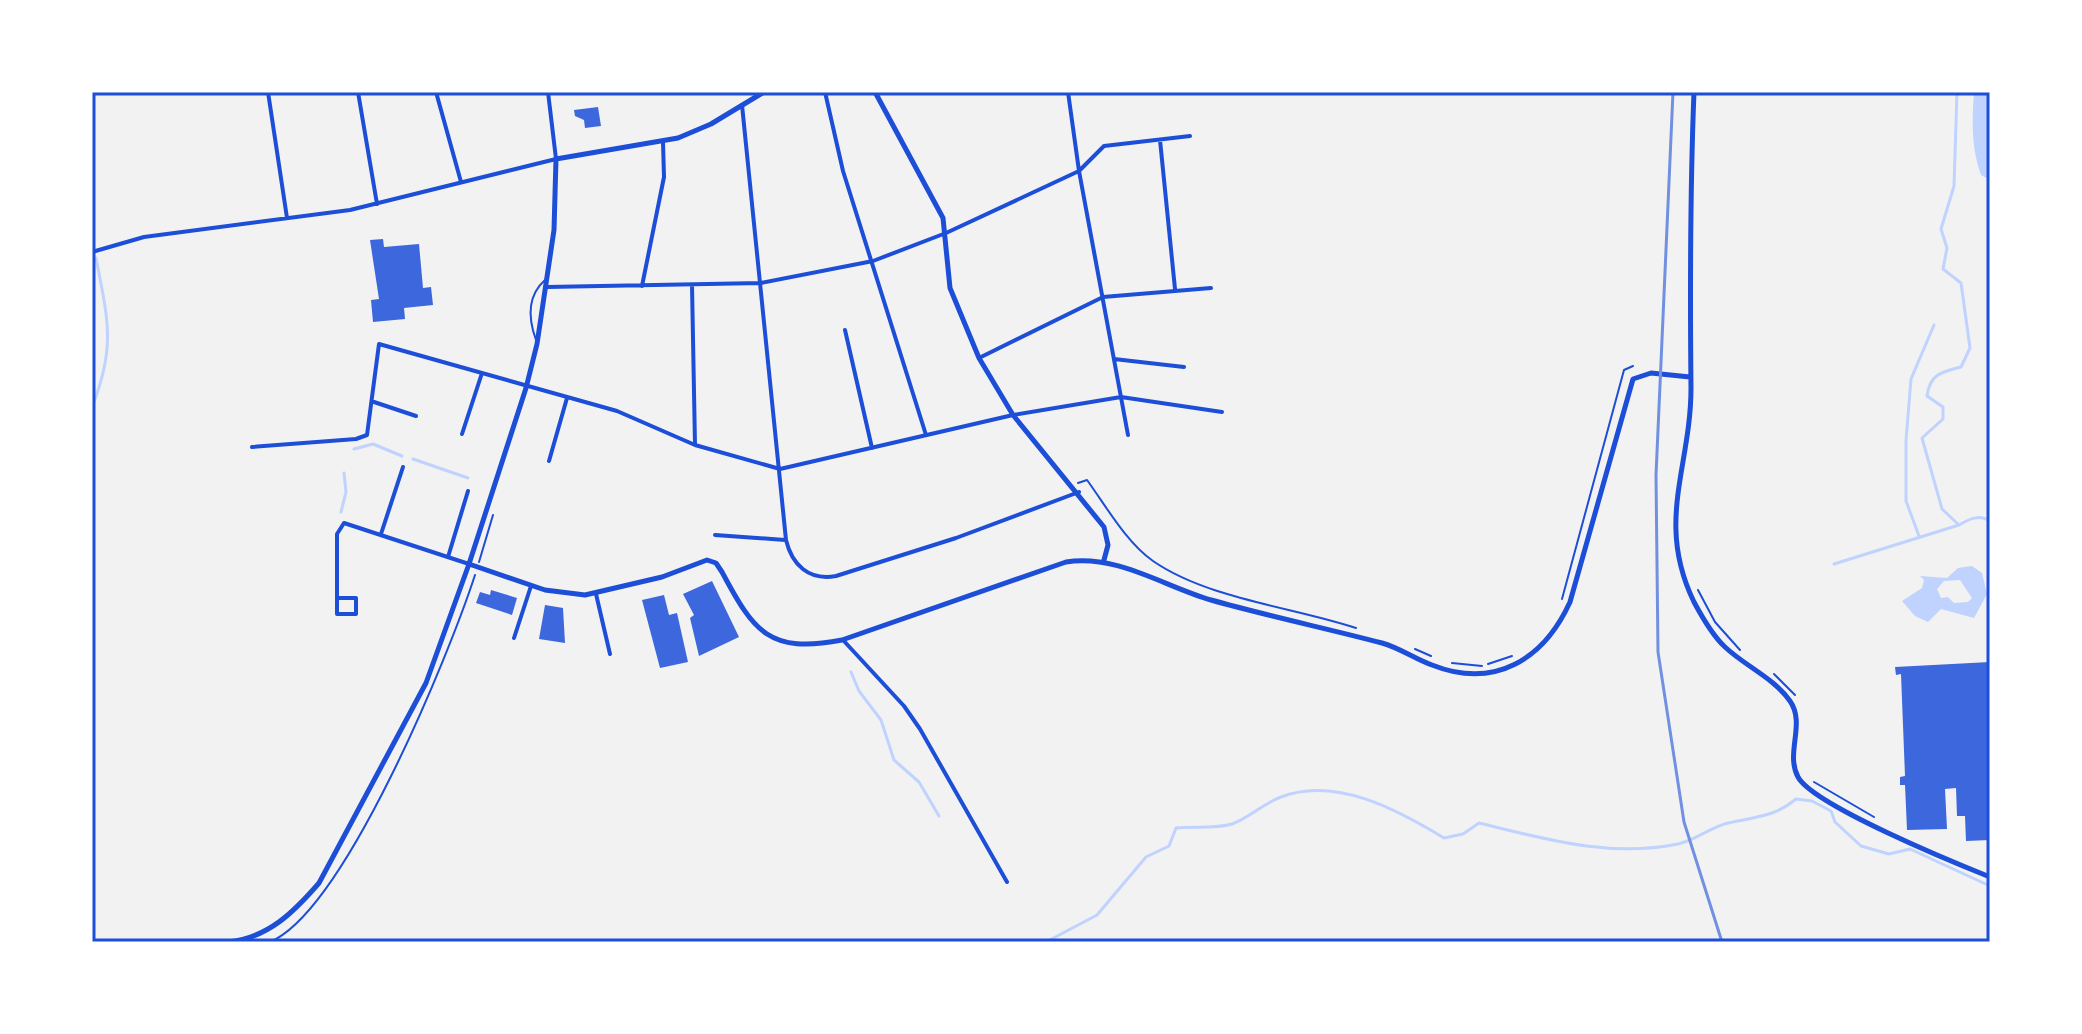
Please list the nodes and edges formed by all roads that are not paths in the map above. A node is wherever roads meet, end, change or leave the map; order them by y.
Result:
1 (268, 92) edge
2 (358, 92) edge
3 (436, 92) edge
4 (548, 92) edge
5 (764, 92) edge
6 (825, 92) edge
7 (875, 92) edge
8 (1068, 92) edge
9 (1694, 92) edge
10 (742, 105) junction
11 (1190, 136) dead end
12 (1160, 140) junction
13 (663, 142) junction
14 (556, 159) junction
15 (1079, 171) junction
16 (462, 183) junction
17 (377, 204) junction
18 (287, 218) junction
19 (946, 233) junction
20 (92, 252) edge
21 (873, 261) junction
22 (548, 276) junction
23 (761, 283) junction
24 (692, 285) junction
25 (642, 286) junction
26 (547, 287) junction
27 (1211, 288) dead end
28 (1175, 290) junction
29 (1103, 297) junction
30 (845, 330) dead end
31 (537, 344) junction
32 (979, 358) junction
33 (1114, 359) junction
34 (1184, 367) dead end
35 (482, 373) junction
36 (1690, 377) junction
37 (526, 388) junction
38 (1121, 397) junction
39 (567, 398) junction
40 (374, 402) junction
41 (1222, 412) dead end
42 (1013, 415) junction
43 (416, 416) dead end
44 (462, 434) dead end
45 (926, 435) junction
46 (1128, 435) dead end
47 (695, 445) junction
48 (252, 447) dead end
49 (872, 448) junction
50 (549, 461) dead end
51 (403, 467) dead end
52 (780, 469) junction
53 (468, 491) dead end
54 (1079, 492) junction
55 (381, 534) junction
56 (715, 535) dead end
57 (786, 540) junction
58 (448, 557) junction
59 (1104, 560) junction
60 (469, 564) junction
61 (531, 586) junction
62 (596, 594) junction
63 (338, 598) junction
64 (514, 638) dead end
65 (842, 640) junction
66 (610, 654) dead end
67 (1990, 877) edge
68 (1007, 882) dead end
69 (228, 942) edge

1 - 18 street
2 - 17 street
3 - 16 street
4 - 14 street
5 - 10 street
6 - 21 street
7 - 19 street
8 - 15 street
9 - 36 street
10 - 13 street
10 - 23 street
11 - 12 street
12 - 15 street
12 - 28 street
13 - 14 street
13 - 25 street
14 - 16 street
14 - 22 street
15 - 19 street
15 - 29 street
16 - 17 street
17 - 18 street
18 - 20 street
19 - 21 street
19 - 32 street
21 - 23 street
21 - 45 street
22 - 26 street
22 - 31 lane
23 - 24 street
23 - 52 street
24 - 25 street
24 - 47 street
25 - 26 street
26 - 31 street
27 - 28 street
28 - 29 street
29 - 32 street
29 - 33 street
30 - 49 street
31 - 37 street
32 - 42 street
33 - 34 street
33 - 38 street
35 - 37 street
35 - 40 street
35 - 44 street
36 - 59 street
36 - 67 street
37 - 39 street
37 - 60 street
38 - 41 street
38 - 42 street
38 - 46 street
39 - 47 street
39 - 50 street
40 - 43 street
40 - 48 street
42 - 45 street
42 - 54 street
45 - 49 street
47 - 52 street
49 - 52 street
51 - 55 street
52 - 57 street
53 - 58 street
54 - 57 street
54 - 59 street
55 - 58 street
55 - 63 street
56 - 57 street
58 - 60 street
59 - 65 street
60 - 61 street
60 - 69 street
61 - 62 street
61 - 64 street
62 - 65 street
62 - 66 street
63 - 63 street
65 - 68 street

